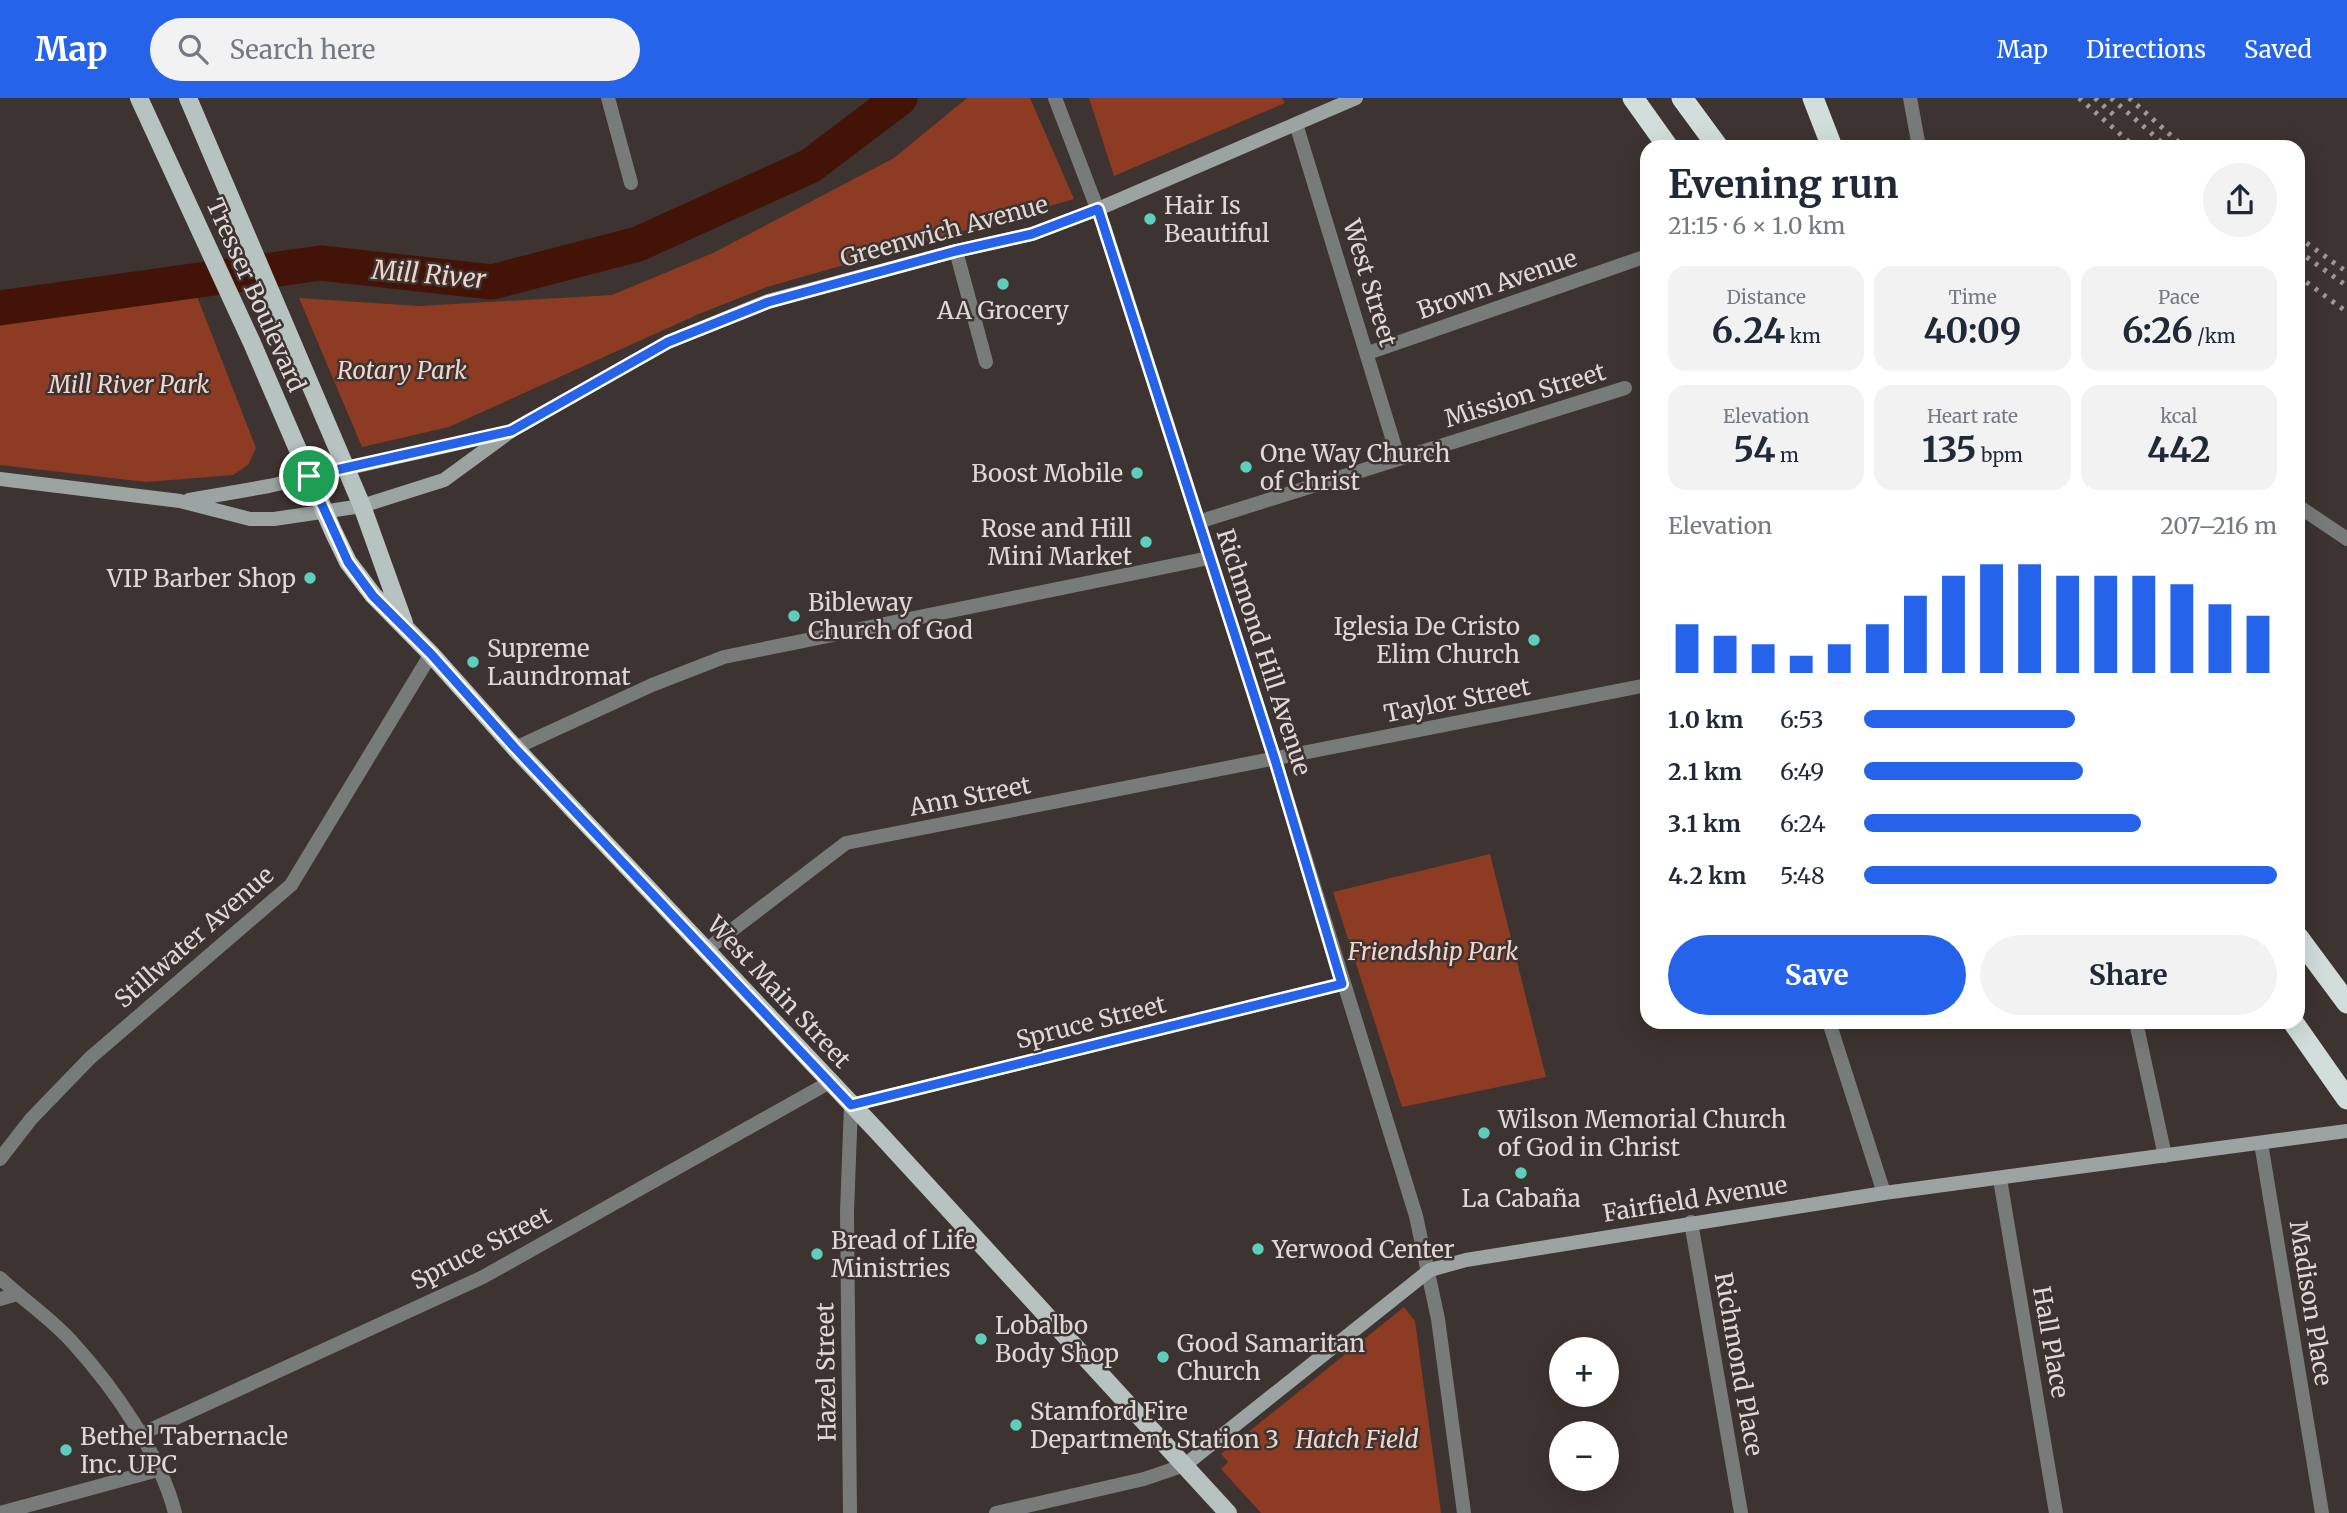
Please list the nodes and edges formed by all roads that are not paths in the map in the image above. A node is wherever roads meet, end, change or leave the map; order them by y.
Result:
1 (139, 98) edge
2 (188, 98) edge
3 (608, 98) edge
4 (1055, 98) edge
5 (1356, 98) edge
6 (1633, 98) edge
7 (1682, 98) edge
8 (1813, 98) edge
9 (1910, 98) edge
10 (1296, 124) junction
11 (1663, 140) edge
12 (1713, 140) edge
13 (1829, 140) edge
14 (1918, 140) edge
15 (631, 183) dead end
16 (1098, 209) junction
17 (956, 251) junction
18 (1640, 258) edge
19 (1368, 353) junction
20 (986, 362) dead end
21 (1625, 388) dead end
22 (511, 431) junction
23 (1398, 457) junction
24 (346, 469) junction
25 (309, 476) junction
26 (0, 479) edge
27 (180, 501) junction
28 (362, 506) junction
29 (2305, 511) edge
30 (327, 512) junction
31 (1198, 522) junction
32 (2347, 539) edge
33 (1209, 558) junction
34 (407, 630) junction
35 (431, 654) junction
36 (1640, 686) edge
37 (515, 748) junction
38 (1275, 760) junction
39 (2305, 946) edge
40 (706, 950) junction
41 (1342, 984) junction
42 (2347, 1003) edge
43 (1831, 1029) edge
44 (2138, 1029) edge
45 (2298, 1029) edge
46 (830, 1082) junction
47 (2347, 1099) edge
48 (851, 1105) junction
49 (2347, 1131) edge
50 (2261, 1143) junction
51 (2165, 1156) junction
52 (0, 1159) edge
53 (2000, 1179) junction
54 (1884, 1193) junction
55 (1691, 1222) junction
56 (1430, 1270) junction
57 (0, 1278) edge
58 (17, 1294) junction
59 (0, 1299) edge
60 (141, 1434) junction
61 (1185, 1465) junction
62 (158, 1469) junction
63 (1, 1513) edge
64 (175, 1513) edge
65 (850, 1513) edge
66 (996, 1513) edge
67 (1228, 1513) edge
68 (1464, 1513) edge
69 (1741, 1513) edge
70 (2056, 1513) edge
71 (2322, 1513) edge

1 - 25 main road, Tresser Boulevard
2 - 24 main road, Tresser Boulevard
3 - 15 street
4 - 16 street, Richmond Hill Avenue
5 - 10 main road, Greenwich Avenue
6 - 11 highway
7 - 12 highway
8 - 13 highway
9 - 14 street
10 - 16 main road, Greenwich Avenue
10 - 19 street, West Street
16 - 17 main road, Greenwich Avenue
16 - 31 street, Richmond Hill Avenue
17 - 20 street
17 - 22 main road, Greenwich Avenue
18 - 19 street, Brown Avenue
19 - 23 street, West Street
21 - 23 street, Mission Street
22 - 24 main road, Greenwich Avenue
22 - 28 main road, Greenwich Avenue
23 - 31 street, Mission Street
24 - 25 main road
24 - 28 main road, West Main Street
25 - 27 main road
25 - 30 main road, Tresser Boulevard
26 - 27 main road
27 - 30 main road
28 - 30 main road, Greenwich Avenue
28 - 34 main road, West Main Street
29 - 32 street
30 - 34 main road, West Main Street
31 - 33 street, Richmond Hill Avenue
33 - 37 street
33 - 38 street, Richmond Hill Avenue
34 - 35 main road, West Main Street
35 - 37 main road, West Main Street
35 - 52 street, Stillwater Avenue
36 - 38 street, Taylor Street
37 - 40 main road, West Main Street
38 - 40 street, Ann Street
38 - 41 street, Richmond Hill Avenue
39 - 42 highway
40 - 46 main road, West Main Street
41 - 48 street, Spruce Street
41 - 56 street, Richmond Hill Avenue
43 - 54 street
44 - 51 street
45 - 47 highway
46 - 48 main road, West Main Street
46 - 60 street, Spruce Street
48 - 61 main road, West Main Street
48 - 65 street, Hazel Street
49 - 50 main road, Fairfield Avenue
50 - 51 main road, Fairfield Avenue
50 - 71 street, Madison Place
51 - 53 main road, Fairfield Avenue
53 - 54 main road, Fairfield Avenue
53 - 70 street, Hall Place
54 - 55 main road, Fairfield Avenue
55 - 56 main road, Fairfield Avenue
55 - 69 street, Richmond Place
56 - 61 main road, Fairfield Avenue
56 - 68 street, Richmond Hill Avenue
57 - 58 street
58 - 59 street
58 - 60 street
60 - 62 street
61 - 66 street, Fairfield Avenue
61 - 67 main road, West Main Street
62 - 63 street
62 - 64 street

